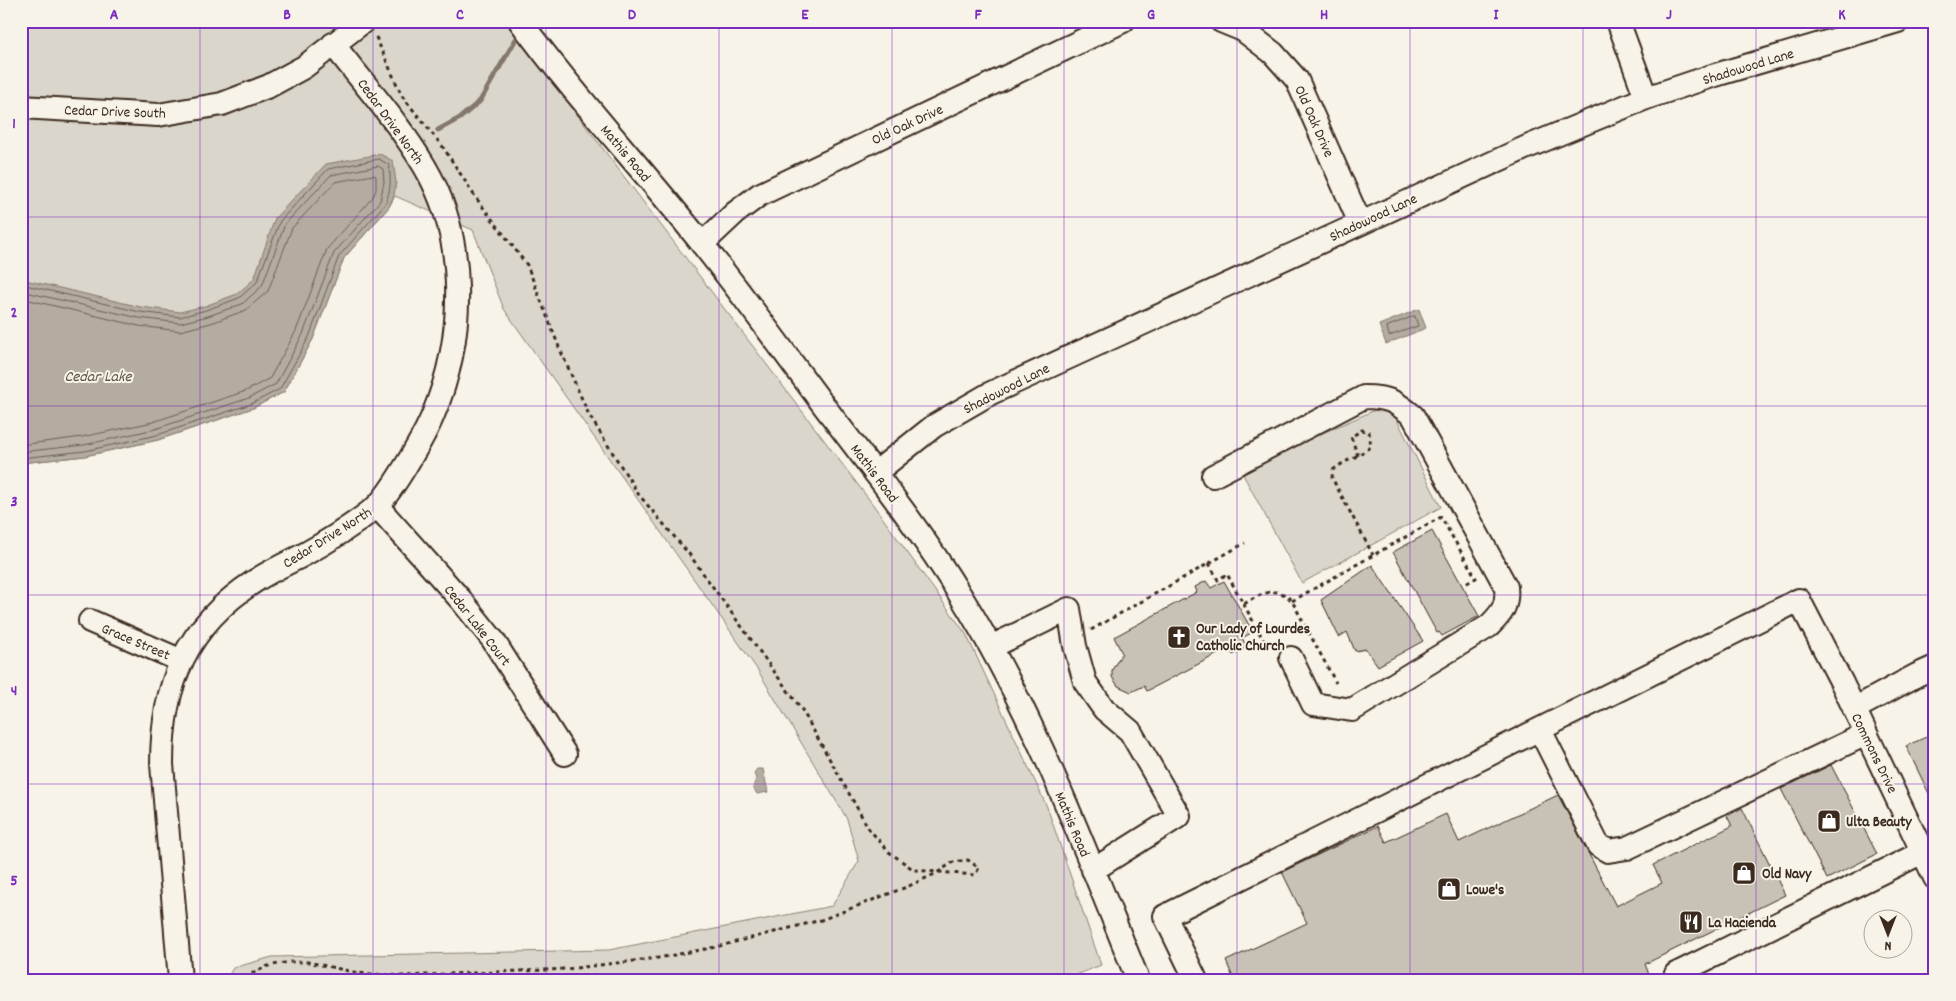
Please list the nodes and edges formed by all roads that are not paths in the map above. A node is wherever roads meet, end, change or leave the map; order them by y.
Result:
1 (520, 21) edge
2 (1123, 21) edge
3 (1221, 21) edge
4 (1618, 21) edge
5 (1898, 21) edge
6 (368, 25) edge
7 (333, 44) junction
8 (1646, 98) junction
9 (21, 107) edge
10 (1360, 223) junction
11 (702, 244) junction
12 (875, 473) junction
13 (1213, 476) dead end
14 (377, 506) junction
15 (90, 621) dead end
16 (991, 647) junction
17 (1291, 658) dead end
18 (182, 661) junction
19 (1935, 668) edge
20 (1854, 709) junction
21 (1540, 730) junction
22 (1866, 734) junction
23 (565, 754) dead end
24 (1929, 849) edge
25 (1093, 870) junction
26 (1935, 878) edge
27 (180, 980) edge
28 (1138, 980) edge
29 (1196, 980) edge
30 (1674, 980) edge

1 - 11 street, Mathis Road
2 - 11 street, Old Oak Drive
3 - 10 street, Old Oak Drive
4 - 8 street
5 - 8 street, Shadowood Lane
6 - 7 street, Cedar Drive South
7 - 9 street, Cedar Drive South
7 - 14 street, Cedar Drive North
8 - 10 street, Shadowood Lane
10 - 12 street, Shadowood Lane
11 - 12 street, Mathis Road
12 - 16 street, Mathis Road
13 - 17 street
14 - 18 street, Cedar Drive North
14 - 23 street, Cedar Lake Court
15 - 18 street, Grace Street
16 - 25 street, Mathis Road
16 - 25 street
18 - 27 street, Cedar Drive North
19 - 20 street
20 - 21 street, Commons Drive
20 - 22 street, Commons Drive
21 - 22 street
21 - 29 street
22 - 24 street, Commons Drive
24 - 26 street, Commons Drive
24 - 30 street
25 - 28 street, Mathis Road

